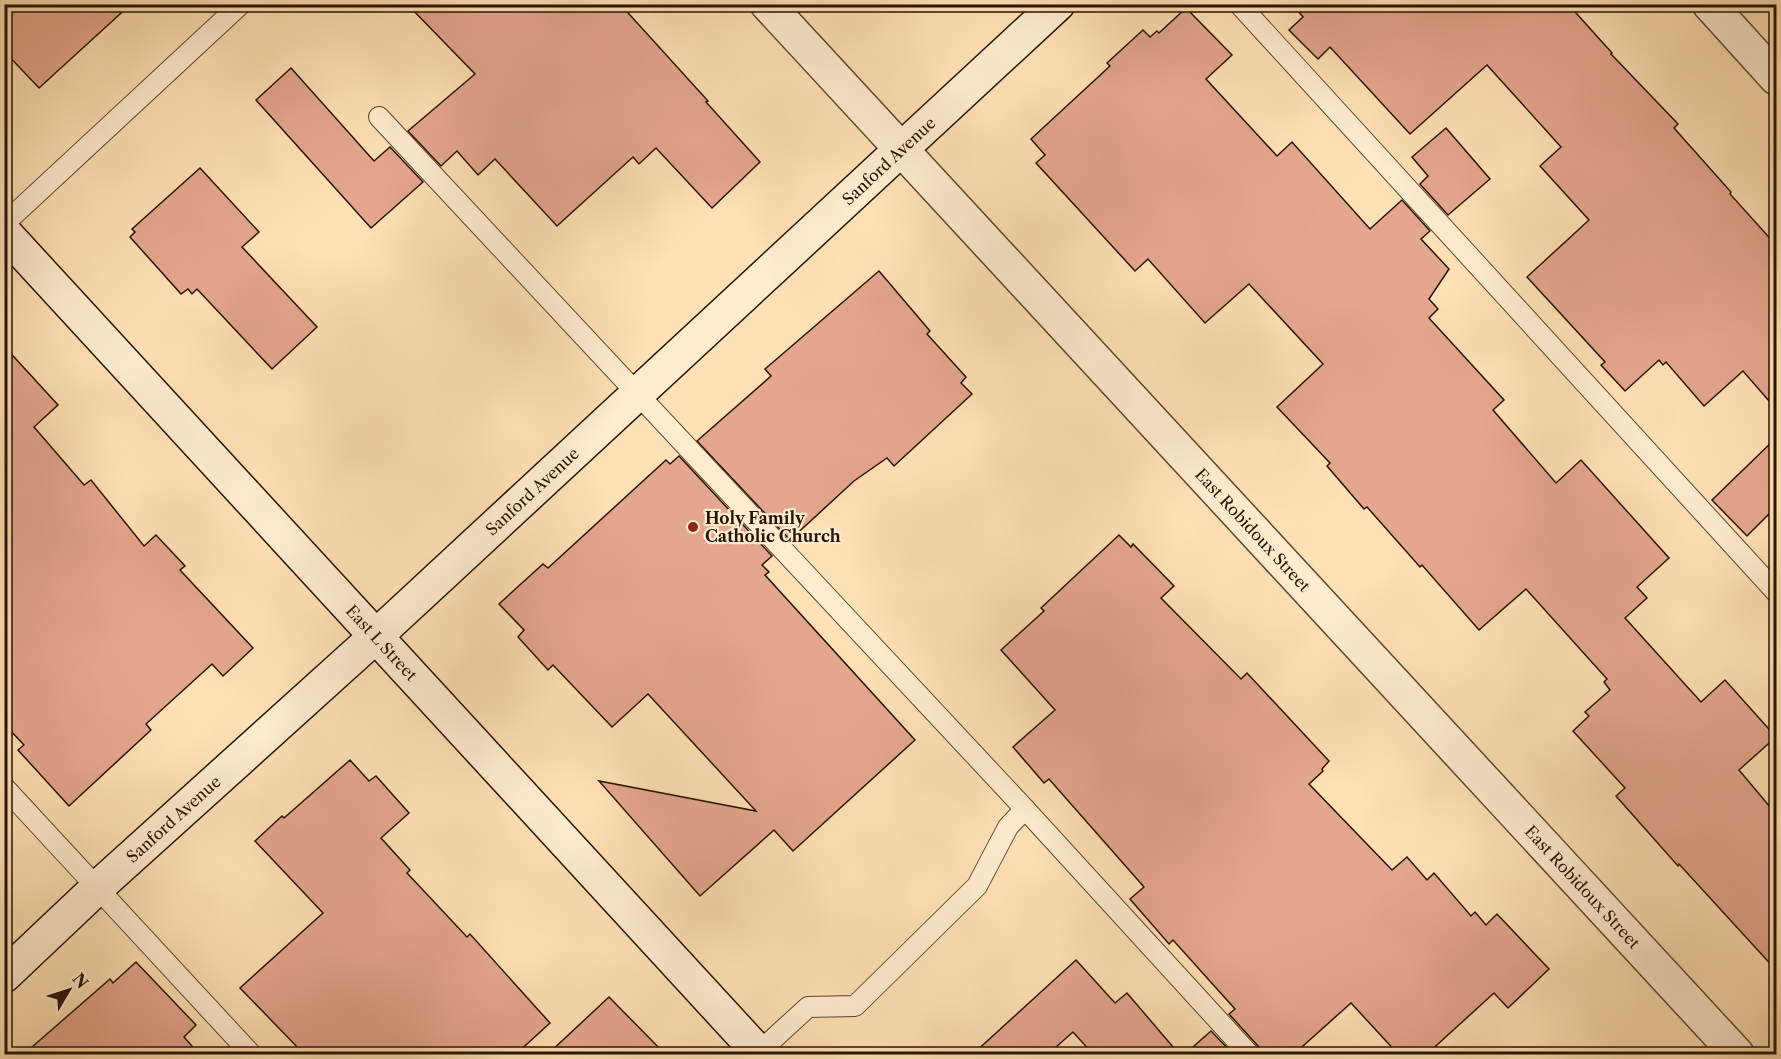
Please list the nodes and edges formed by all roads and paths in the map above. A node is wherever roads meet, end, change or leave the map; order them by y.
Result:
1 (241, 4) edge
2 (767, 4) edge
3 (1058, 4) edge
4 (1239, 4) edge
5 (1709, 4) edge
6 (1776, 78) edge
7 (379, 117) dead end
8 (901, 149) junction
9 (4, 224) edge
10 (4, 232) edge
11 (636, 394) junction
12 (1776, 592) edge
13 (375, 637) junction
14 (4, 787) edge
15 (1025, 809) junction
16 (98, 888) junction
17 (4, 976) edge
18 (250, 1054) edge
19 (759, 1054) edge
20 (1249, 1054) edge
21 (1737, 1054) edge

1 - 9 lane
2 - 8 street, East Robidoux Street
3 - 8 street, Sanford Avenue
4 - 12 lane
5 - 6 street
7 - 11 lane
8 - 11 street, Sanford Avenue
8 - 21 street, East Robidoux Street
10 - 13 street, East L Street
11 - 13 street, Sanford Avenue
11 - 15 lane
13 - 16 street, Sanford Avenue
13 - 19 street, East L Street
14 - 16 lane
15 - 19 lane
15 - 20 lane
16 - 17 street, Sanford Avenue
16 - 18 lane

